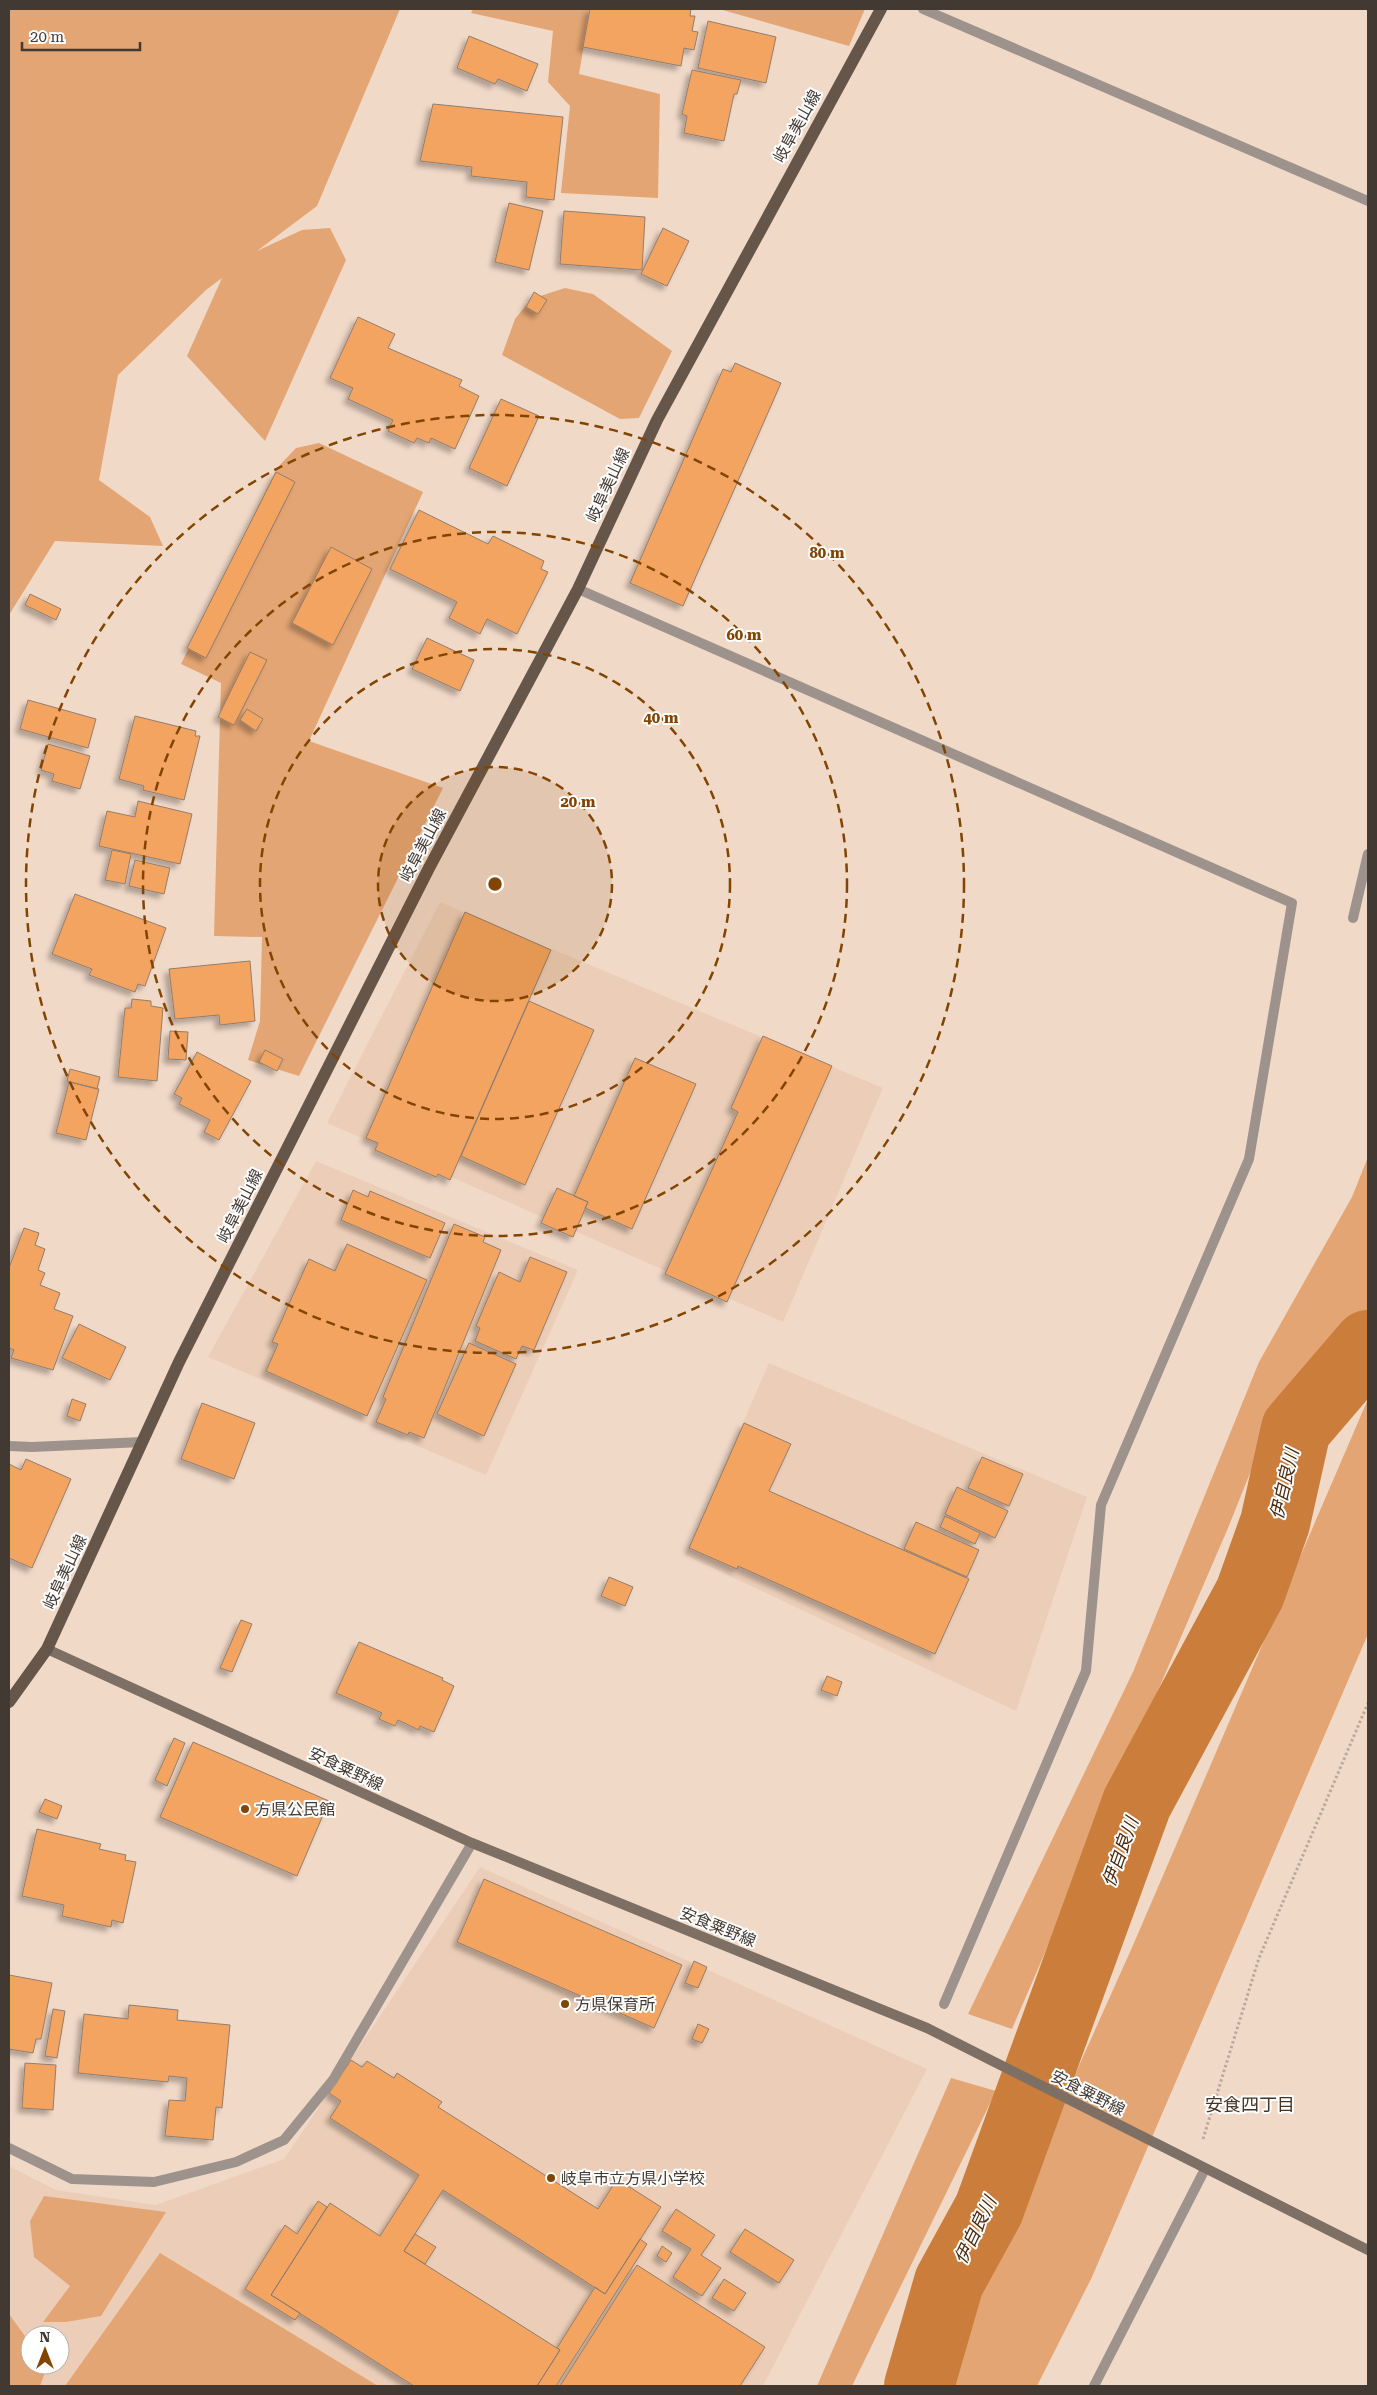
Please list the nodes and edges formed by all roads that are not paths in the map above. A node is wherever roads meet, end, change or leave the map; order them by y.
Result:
1 (881, 9) edge
2 (923, 9) edge
3 (1368, 201) edge
4 (578, 589) junction
5 (1368, 854) edge
6 (1353, 918) dead end
7 (142, 1442) junction
8 (9, 1446) edge
9 (48, 1649) junction
10 (9, 1702) edge
11 (472, 1843) junction
12 (944, 2004) dead end
13 (9, 2148) edge
14 (1205, 2169) junction
15 (1368, 2250) edge
16 (1094, 2386) edge

1 - 4 main road, 岐阜美山線
2 - 3 street
4 - 7 main road, 岐阜美山線
4 - 12 street
5 - 6 street
7 - 8 street
7 - 9 main road, 岐阜美山線
9 - 10 main road, 岐阜美山線
9 - 11 main road, 安食粟野線
11 - 13 street
11 - 14 main road, 安食粟野線
14 - 15 main road, 安食粟野線
14 - 16 street

